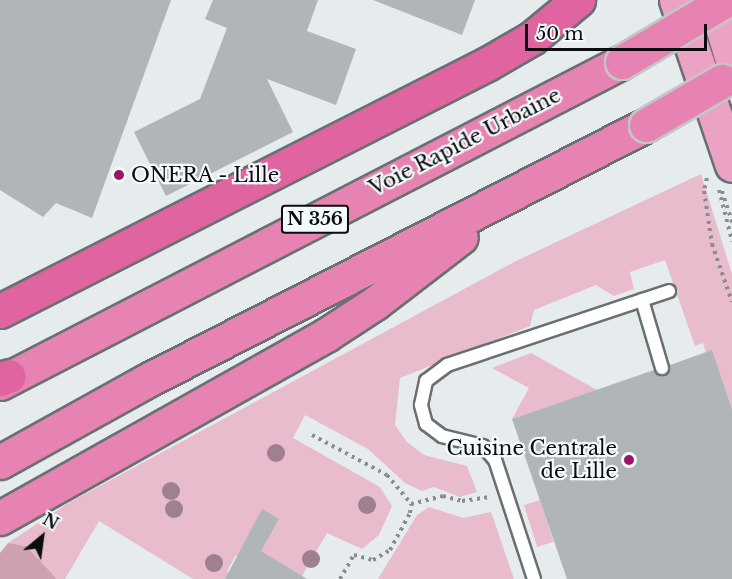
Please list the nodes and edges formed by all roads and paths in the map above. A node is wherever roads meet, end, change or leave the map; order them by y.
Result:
1 (578, 0) edge
2 (676, 0) edge
3 (714, 0) edge
4 (726, 0) edge
5 (732, 60) edge
6 (732, 75) edge
7 (720, 172) edge
8 (507, 199) junction
9 (732, 222) edge
10 (732, 241) edge
11 (669, 291) dead end
12 (642, 300) junction
13 (732, 302) edge
14 (0, 311) edge
15 (662, 368) dead end
16 (3, 379) edge
17 (146, 381) junction
18 (312, 435) dead end
19 (0, 443) edge
20 (0, 462) edge
21 (0, 483) edge
22 (505, 492) junction
23 (411, 504) junction
24 (0, 518) edge
25 (340, 579) edge
26 (534, 579) edge

1 - 14 highway
2 - 7 main road
3 - 5 main road
4 - 16 highway, Voie Rapide Urbaine / N 356, bridge
6 - 8 highway, bridge
7 - 9 path
7 - 10 path
7 - 13 path
8 - 17 highway
8 - 24 highway
11 - 12 lane
12 - 15 lane
12 - 22 lane
17 - 19 highway
17 - 20 highway
17 - 21 highway
18 - 23 path
22 - 23 path
22 - 26 lane
23 - 25 path

